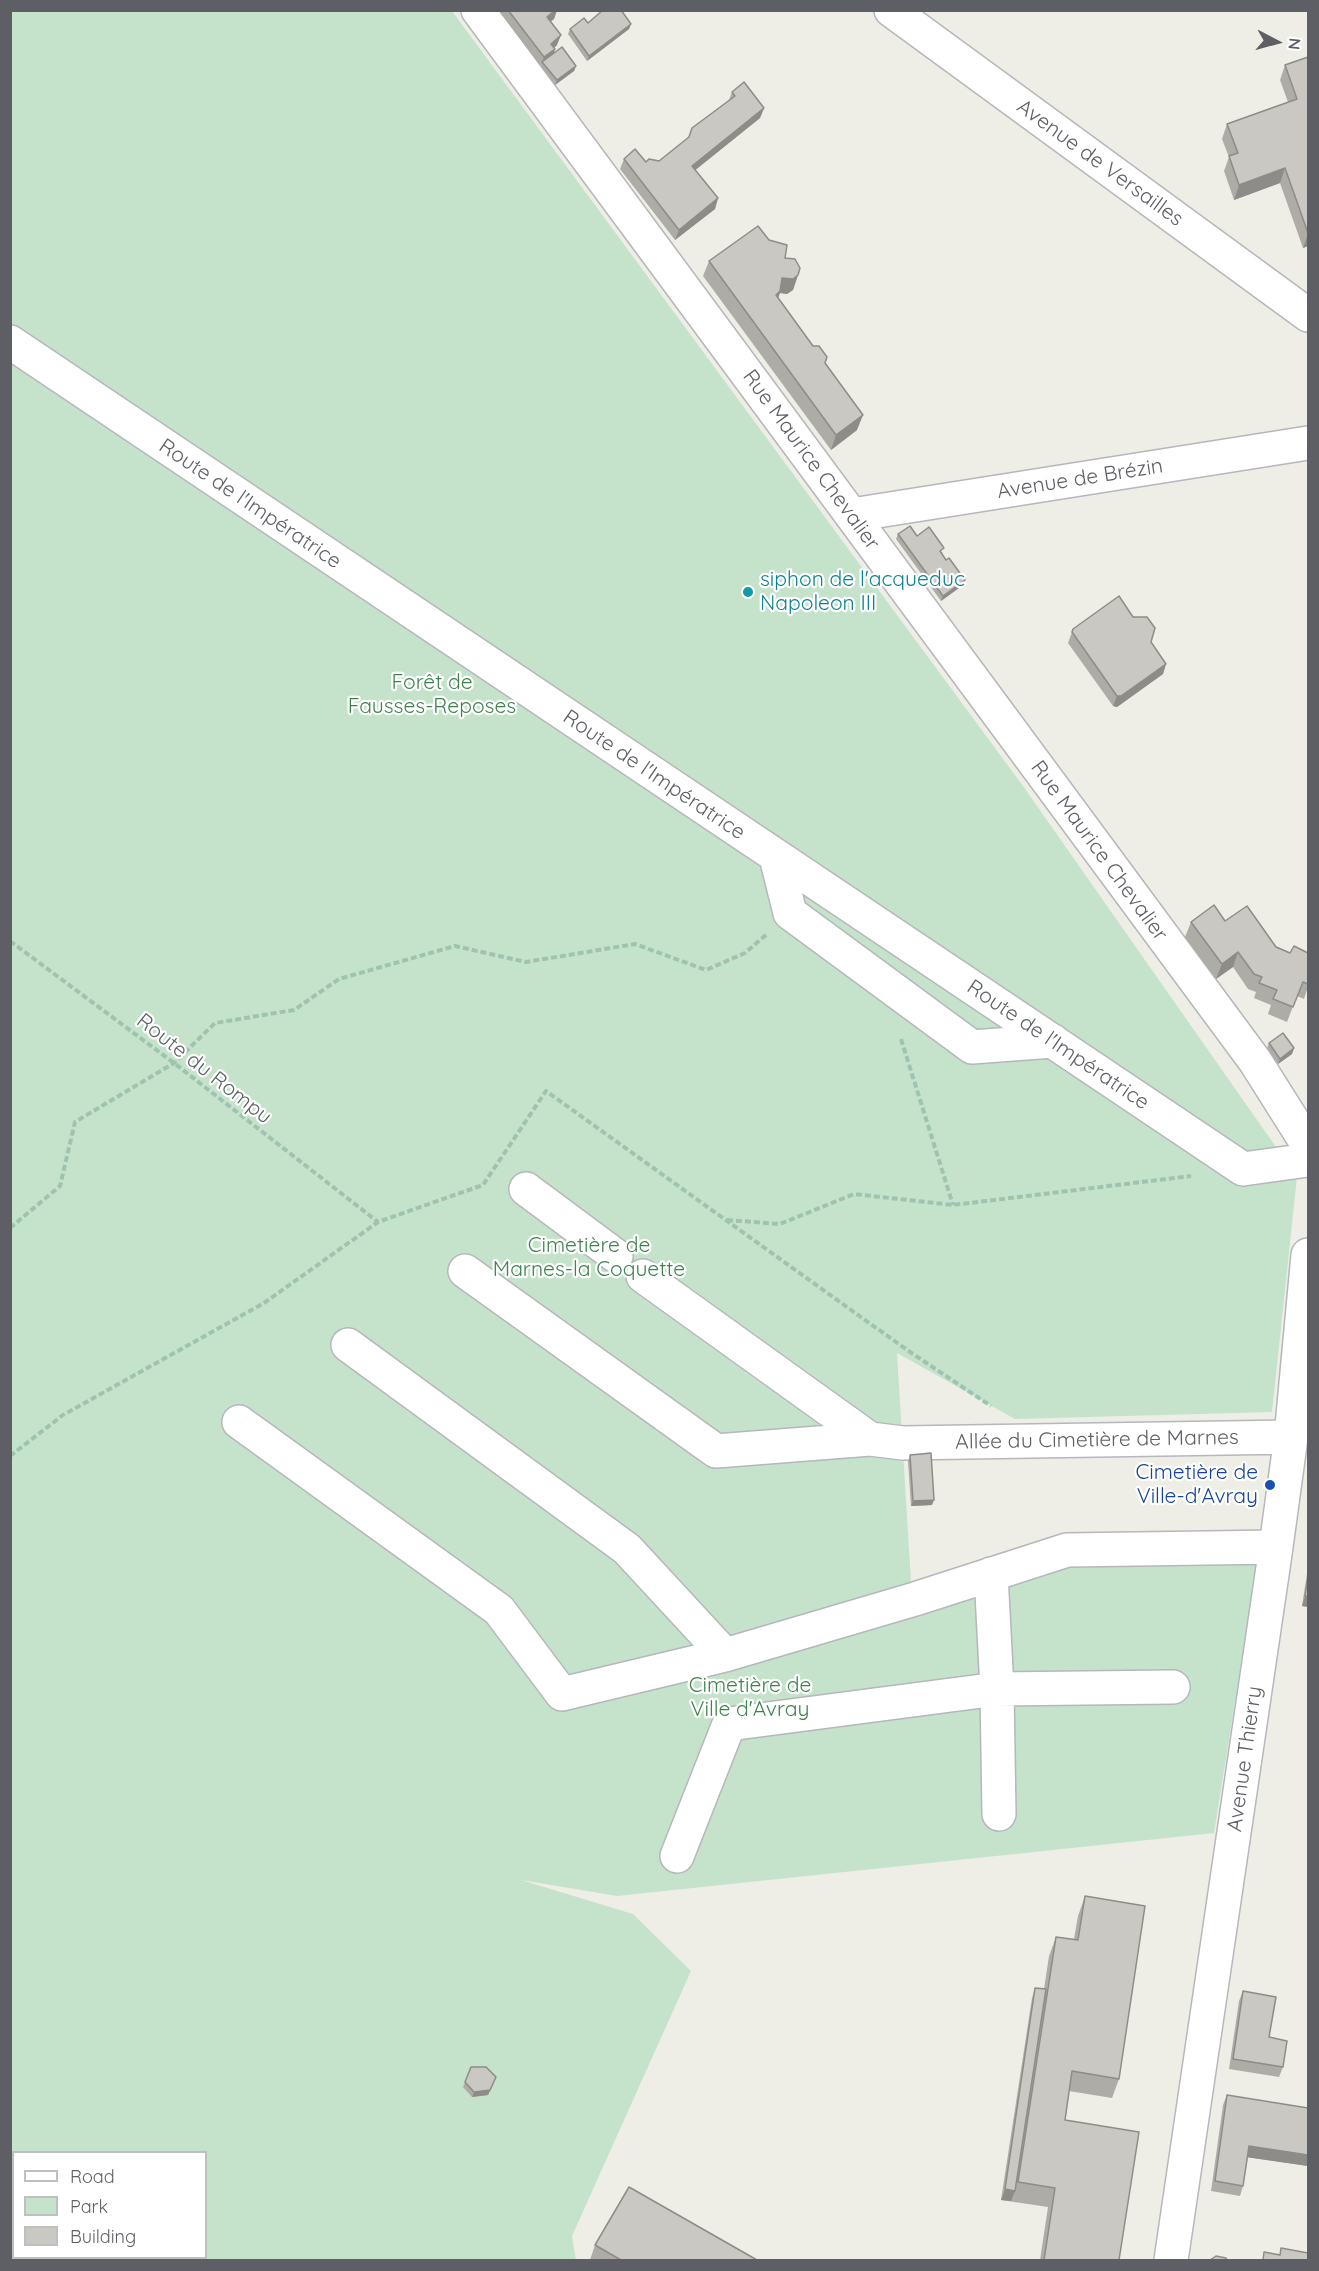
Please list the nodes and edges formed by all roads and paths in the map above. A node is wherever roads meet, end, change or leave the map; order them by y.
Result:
1 (478, 10) edge
2 (891, 10) edge
3 (1308, 315) edge
4 (10, 342) edge
5 (1308, 443) edge
6 (852, 515) junction
7 (776, 857) junction
8 (790, 913) junction
9 (10, 941) edge
10 (899, 994) junction
11 (1053, 1041) junction
12 (174, 1063) junction
13 (1308, 1145) edge
14 (1308, 1160) edge
15 (1242, 1169) junction
16 (526, 1189) dead end
17 (953, 1205) junction
18 (726, 1220) junction
19 (378, 1222) junction
20 (10, 1228) edge
21 (1308, 1255) edge
22 (465, 1271) dead end
23 (348, 1346) dead end
24 (239, 1422) dead end
25 (1291, 1437) junction
26 (870, 1439) junction
27 (1020, 1442) junction
28 (10, 1456) edge
29 (1276, 1547) junction
30 (991, 1574) junction
31 (725, 1655) junction
32 (1183, 1682) dead end
33 (997, 1689) junction
34 (999, 1821) dead end
35 (674, 1860) dead end
36 (1171, 2260) edge

1 - 6 street, Rue Maurice Chevalier
2 - 3 street, Avenue de Versailles
4 - 7 street, Route de l'Impératrice
5 - 6 street, Avenue de Brézin
6 - 13 street, Rue Maurice Chevalier
7 - 8 street
7 - 11 street, Route de l'Impératrice
8 - 10 street
8 - 12 path
9 - 12 path, Route du Rompu
10 - 11 street
10 - 17 path
11 - 15 street, Route de l'Impératrice
12 - 19 path, Route du Rompu
12 - 20 path
14 - 15 street
15 - 17 path
16 - 26 street
17 - 18 path
18 - 19 path
18 - 27 path
19 - 28 path
21 - 25 street, Avenue Thierry
22 - 26 street, Allée du Cimetière de Marnes
23 - 31 street
24 - 31 street
25 - 27 street, Allée du Cimetière de Marnes
25 - 29 street, Avenue Thierry
26 - 27 street, Allée du Cimetière de Marnes
29 - 30 street
29 - 36 street, Avenue Thierry
30 - 31 street
30 - 33 street
32 - 33 street
33 - 34 street
33 - 35 street

